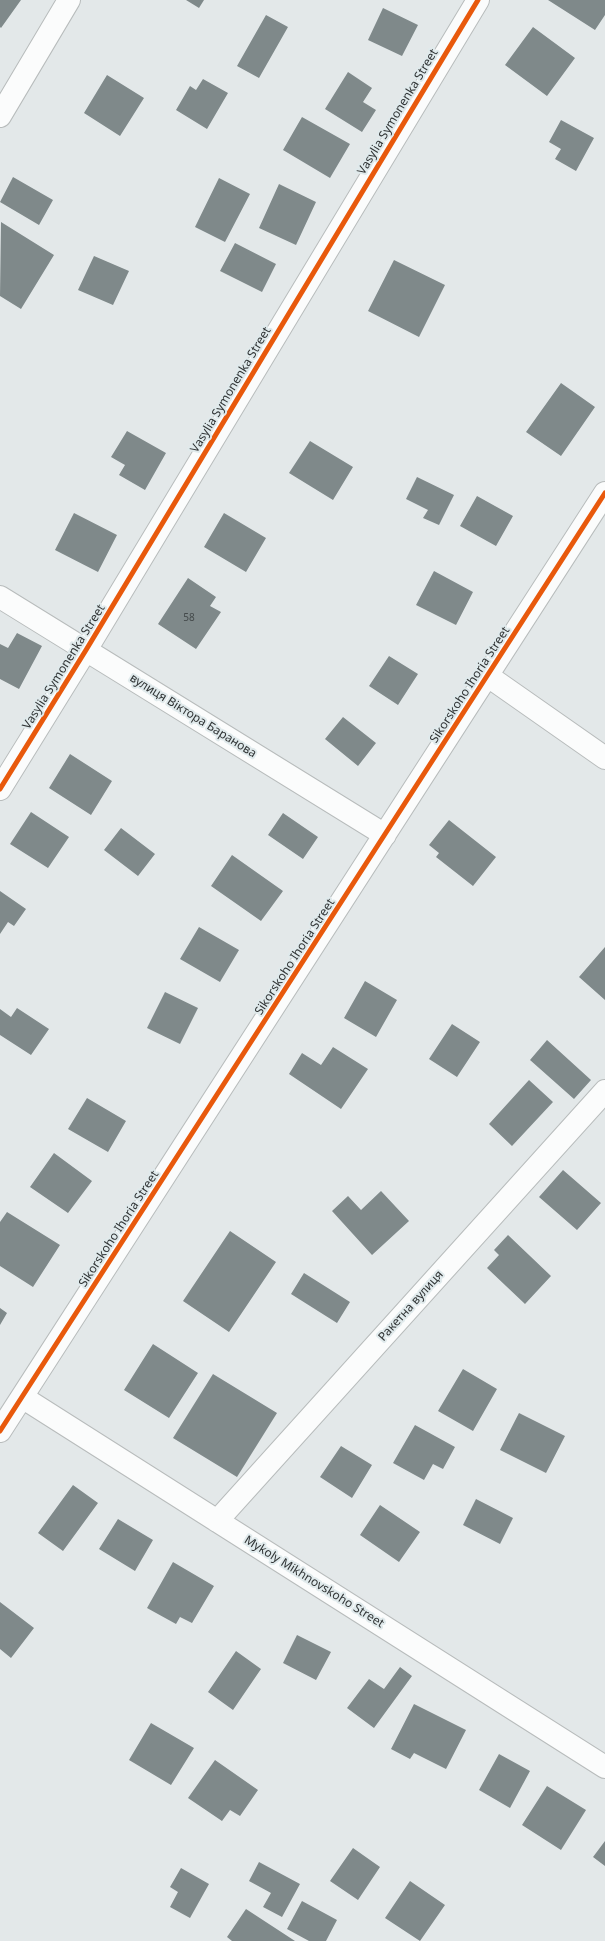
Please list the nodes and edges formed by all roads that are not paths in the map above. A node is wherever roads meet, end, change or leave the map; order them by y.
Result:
1 (70, 0) edge
2 (478, 0) edge
3 (0, 116) edge
4 (605, 493) edge
5 (0, 597) edge
6 (86, 650) junction
7 (488, 676) junction
8 (605, 758) edge
9 (0, 789) edge
10 (385, 835) junction
11 (605, 1091) edge
12 (22, 1397) junction
13 (0, 1431) edge
14 (217, 1521) junction
15 (605, 1767) edge

1 - 3 street
2 - 6 street, Vasylia Symonenka Street
4 - 7 street, Sikorskoho Ihoria Street
5 - 6 street, вулиця Віктора Баранова
6 - 9 street, Vasylia Symonenka Street
6 - 10 street, вулиця Віктора Баранова
7 - 8 street
7 - 10 street, Sikorskoho Ihoria Street
10 - 12 street, Sikorskoho Ihoria Street
11 - 14 street, Ракетна вулиця
12 - 13 street, Sikorskoho Ihoria Street
12 - 14 street, Mykoly Mikhnovskoho Street
14 - 15 street, Mykoly Mikhnovskoho Street

